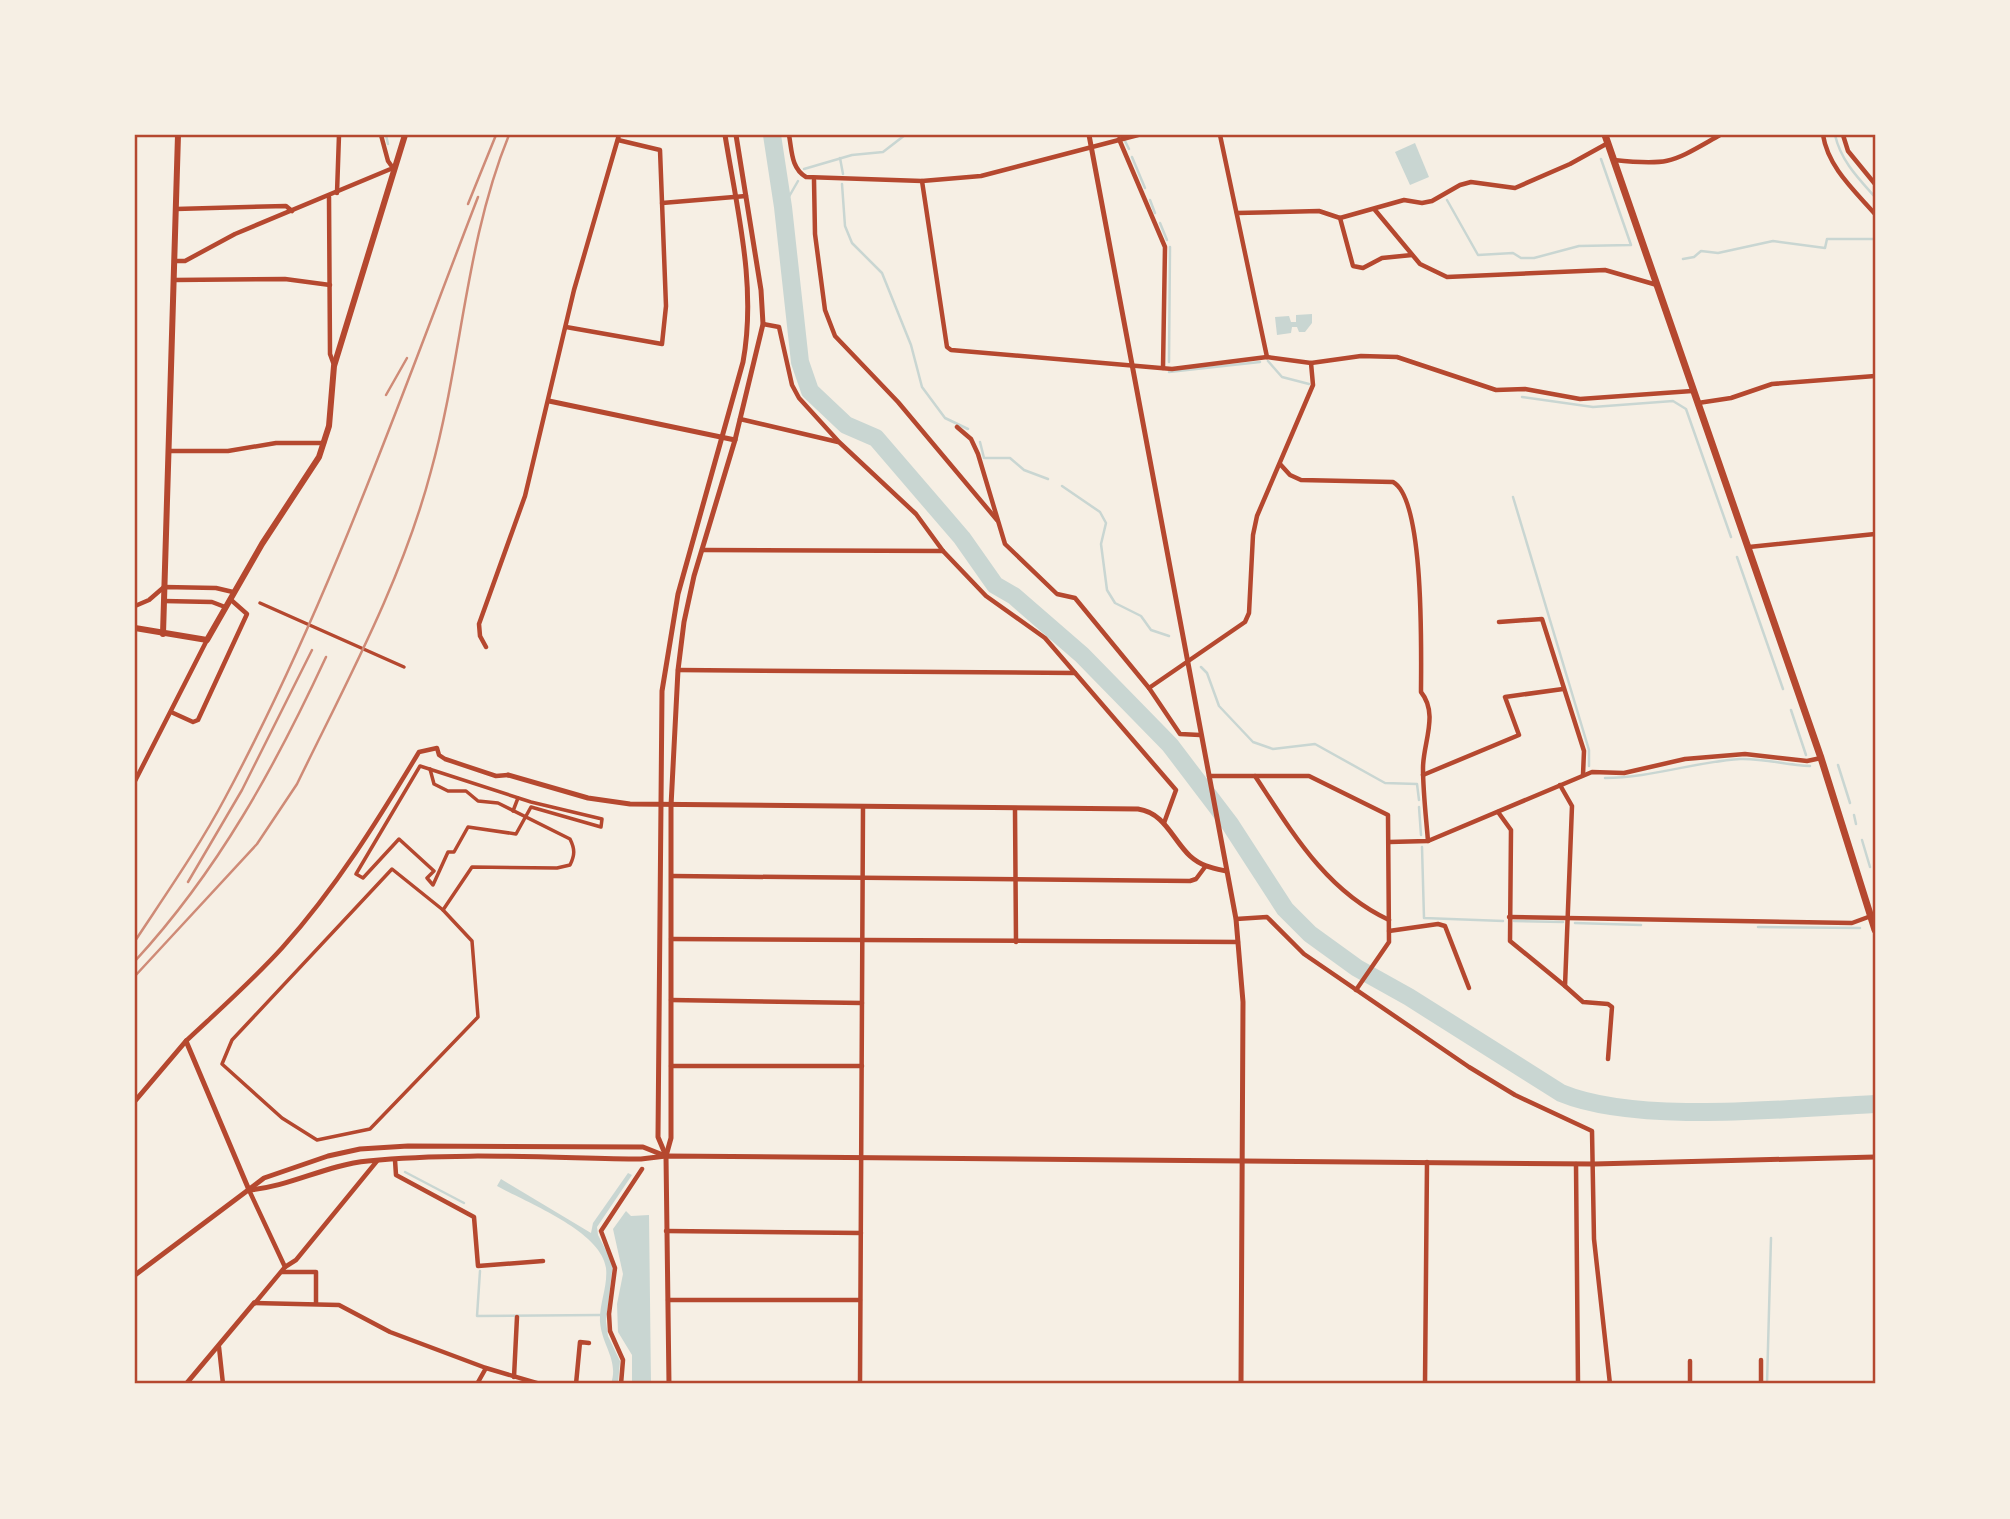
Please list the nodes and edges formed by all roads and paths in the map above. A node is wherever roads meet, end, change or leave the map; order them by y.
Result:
1 (178, 135) edge
2 (339, 135) edge
3 (381, 135) edge
4 (405, 135) edge
5 (725, 135) edge
6 (736, 135) edge
7 (789, 135) edge
8 (1088, 135) edge
9 (1138, 135) edge
10 (1220, 135) edge
11 (1605, 135) edge
12 (1720, 135) edge
13 (1823, 135) edge
14 (1843, 135) edge
15 (618, 137) edge
16 (1119, 139) junction
17 (1608, 143) junction
18 (1091, 148) junction
19 (1614, 160) junction
20 (393, 168) junction
21 (814, 180) junction
22 (922, 181) junction
23 (1875, 184) edge
24 (337, 193) junction
25 (746, 196) junction
26 (328, 197) junction
27 (735, 197) junction
28 (662, 203) junction
29 (175, 209) junction
30 (1375, 210) junction
31 (292, 211) junction
32 (1237, 213) junction
33 (1875, 214) edge
34 (1340, 218) junction
35 (1412, 255) junction
36 (173, 261) junction
37 (173, 280) junction
38 (330, 285) junction
39 (1657, 285) junction
40 (763, 324) junction
41 (566, 327) junction
42 (1267, 357) junction
43 (1311, 363) junction
44 (334, 366) junction
45 (1131, 366) junction
46 (1163, 368) junction
47 (1875, 376) edge
48 (1692, 391) junction
49 (549, 401) junction
50 (1696, 403) junction
51 (740, 419) junction
52 (957, 426) dead end
53 (721, 437) junction
54 (735, 440) junction
55 (839, 442) junction
56 (324, 443) junction
57 (168, 451) junction
58 (1280, 464) junction
59 (997, 520) junction
60 (1875, 534) edge
61 (1748, 547) junction
62 (703, 550) junction
63 (943, 551) junction
64 (164, 587) junction
65 (231, 595) junction
66 (164, 601) junction
67 (260, 603) dead end
68 (135, 606) edge
69 (225, 607) junction
70 (1499, 622) dead end
71 (135, 628) edge
72 (163, 634) junction
73 (207, 640) junction
74 (486, 648) dead end
75 (1187, 659) junction
76 (404, 667) dead end
77 (678, 670) junction
78 (1075, 673) junction
79 (1149, 688) junction
80 (1563, 689) junction
81 (171, 712) junction
82 (1200, 735) junction
83 (1821, 758) junction
84 (430, 769) junction
85 (508, 775) joint
86 (1423, 775) junction
87 (1208, 776) junction
88 (1255, 776) junction
89 (1582, 776) junction
90 (135, 781) edge
91 (1560, 785) junction
92 (518, 798) junction
93 (661, 806) junction
94 (671, 806) junction
95 (863, 807) junction
96 (1015, 810) junction
97 (513, 811) junction
98 (1498, 812) junction
99 (526, 818) junction
100 (1164, 823) junction
101 (1427, 841) junction
102 (1390, 842) junction
103 (1205, 867) junction
104 (1226, 871) junction
105 (672, 876) junction
106 (863, 877) junction
107 (1015, 879) junction
108 (443, 910) junction
109 (1871, 916) junction
110 (1509, 917) junction
111 (1568, 918) junction
112 (1236, 919) junction
113 (1390, 920) junction
114 (1389, 930) junction
115 (1875, 930) edge
116 (671, 939) junction
117 (863, 941) junction
118 (1016, 942) junction
119 (1238, 942) junction
120 (1566, 986) junction
121 (1358, 988) junction
122 (1469, 988) dead end
123 (671, 1000) junction
124 (863, 1003) junction
125 (186, 1041) junction
126 (1608, 1059) dead end
127 (671, 1066) junction
128 (863, 1066) junction
129 (135, 1101) edge
130 (666, 1156) junction
131 (1875, 1157) edge
132 (861, 1159) junction
133 (395, 1160) junction
134 (377, 1161) junction
135 (1427, 1162) junction
136 (1243, 1163) junction
137 (1576, 1164) junction
138 (1594, 1164) junction
139 (642, 1169) dead end
140 (248, 1190) junction
141 (666, 1231) junction
142 (861, 1233) junction
143 (543, 1261) dead end
144 (283, 1269) junction
145 (135, 1275) edge
146 (667, 1300) junction
147 (860, 1300) junction
148 (254, 1303) junction
149 (316, 1304) junction
150 (517, 1317) dead end
151 (589, 1342) dead end
152 (219, 1347) junction
153 (1761, 1360) dead end
154 (1690, 1361) dead end
155 (486, 1368) junction
156 (514, 1377) junction
157 (186, 1384) edge
158 (223, 1384) edge
159 (477, 1384) edge
160 (540, 1384) edge
161 (576, 1384) edge
162 (621, 1384) edge
163 (669, 1384) edge
164 (860, 1384) edge
165 (1241, 1384) edge
166 (1425, 1384) edge
167 (1578, 1384) edge
168 (1610, 1384) edge
169 (1690, 1384) edge
170 (1761, 1384) edge

1 - 29 main road
2 - 24 street
3 - 20 street
4 - 20 main road
5 - 27 street
6 - 25 street
7 - 21 street
8 - 18 street
9 - 16 street
10 - 32 street
11 - 17 highway
12 - 19 street
13 - 33 street
14 - 23 street
15 - 28 street
15 - 41 street
16 - 18 street
16 - 46 street
17 - 19 highway
17 - 30 street
18 - 22 street
18 - 45 street
19 - 39 highway
20 - 24 street
20 - 44 main road
21 - 22 street
21 - 59 street
22 - 45 street
24 - 26 street
25 - 27 street
25 - 40 street
26 - 31 street
26 - 38 street
27 - 28 street
27 - 53 street
28 - 41 street
29 - 31 street
29 - 36 main road
30 - 34 street
30 - 35 street
31 - 36 street
32 - 34 street
32 - 42 street
34 - 35 street
35 - 39 street
36 - 37 main road
37 - 38 street
37 - 57 main road
38 - 44 street
39 - 48 highway
40 - 51 street
40 - 55 street
41 - 49 street
42 - 43 street
42 - 46 street
43 - 48 street
43 - 58 street
44 - 56 main road
45 - 46 street
45 - 75 street
47 - 50 street
48 - 50 highway
49 - 53 street
49 - 74 street
50 - 61 highway
51 - 54 street
51 - 55 street
52 - 59 street
53 - 54 street
53 - 93 street
54 - 62 street
55 - 63 street
56 - 57 street
56 - 65 main road
57 - 64 main road
58 - 75 street
58 - 86 street
59 - 79 street
60 - 61 street
61 - 83 highway
62 - 63 street
62 - 77 street
63 - 78 street
64 - 65 street
64 - 66 main road
64 - 68 street
65 - 69 main road
65 - 81 street
66 - 69 street
66 - 72 main road
67 - 76 street
69 - 73 main road
70 - 80 street
71 - 72 main road
72 - 73 main road
73 - 81 street
75 - 79 street
75 - 82 street
77 - 78 street
77 - 94 street
78 - 100 street
79 - 82 street
80 - 86 street
80 - 89 street
81 - 90 street
82 - 87 street
83 - 89 street
83 - 109 highway
84 - 92 street
84 - 97 street
84 - 99 street
85 - 93 street
85 - 125 street
86 - 101 street
87 - 88 street
87 - 104 street
88 - 102 street
88 - 113 street
89 - 91 street
91 - 98 street
91 - 111 street
92 - 97 street
92 - 99 street
93 - 94 street
93 - 130 street
94 - 95 street
94 - 105 street
95 - 96 street
95 - 106 street
96 - 100 street
96 - 107 street
97 - 99 street
98 - 101 street
98 - 110 street
99 - 108 street
100 - 103 street
101 - 102 street
102 - 113 street
103 - 104 street
103 - 107 street
104 - 112 street
105 - 106 street
105 - 116 street
106 - 107 street
106 - 117 street
107 - 118 street
108 - 108 street
109 - 111 street
109 - 115 highway
110 - 111 street
110 - 120 street
111 - 120 street
112 - 119 street
112 - 121 street
113 - 114 street
114 - 121 street
114 - 122 street
116 - 117 street
116 - 123 street
117 - 118 street
117 - 124 street
118 - 119 street
119 - 136 street
120 - 126 street
121 - 138 street
123 - 124 street
123 - 127 street
124 - 128 street
125 - 129 street
125 - 140 street
127 - 128 street
127 - 130 street
128 - 132 street
130 - 132 street
130 - 133 street
130 - 140 street
130 - 141 street
131 - 138 street
132 - 136 street
132 - 142 street
133 - 134 street
133 - 143 street
134 - 140 street
134 - 144 street
135 - 136 street
135 - 137 street
135 - 166 street
136 - 165 street
137 - 138 street
137 - 167 street
138 - 168 street
139 - 162 street
140 - 144 street
140 - 145 street
141 - 142 street
141 - 146 street
142 - 147 street
144 - 148 street
144 - 149 street
146 - 147 street
146 - 163 street
147 - 164 street
148 - 149 street
148 - 152 street
149 - 155 street
150 - 156 street
151 - 161 street
152 - 157 street
152 - 158 street
153 - 170 street
154 - 169 street
155 - 156 street
155 - 159 street
156 - 160 street

